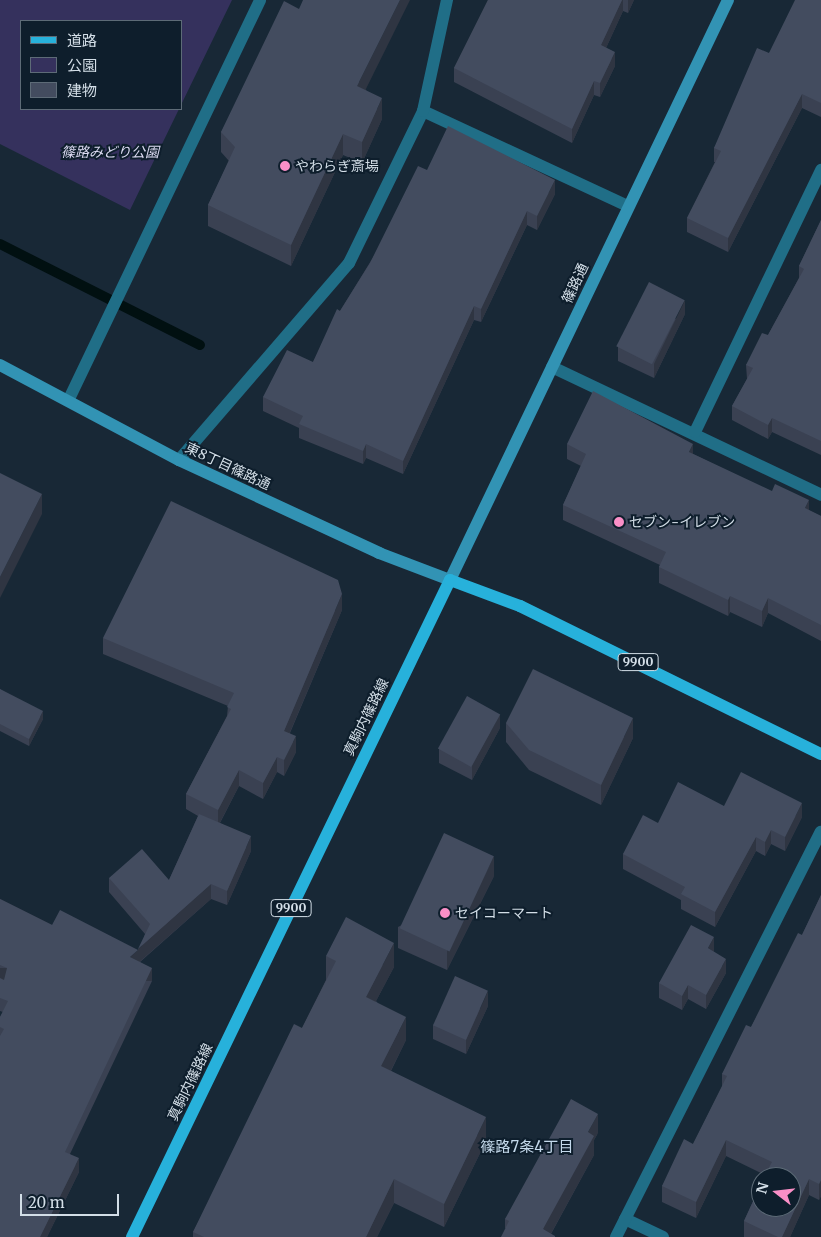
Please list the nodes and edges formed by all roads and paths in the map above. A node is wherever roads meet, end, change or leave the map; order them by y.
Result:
1 (260, 0) edge
2 (447, 0) edge
3 (728, 0) edge
4 (423, 111) junction
5 (821, 170) edge
6 (628, 206) junction
7 (0, 366) edge
8 (552, 367) junction
9 (69, 399) junction
10 (695, 432) junction
11 (179, 460) junction
12 (821, 495) edge
13 (450, 580) junction
14 (821, 754) edge
15 (821, 832) edge
16 (625, 1219) junction
17 (132, 1237) edge
18 (616, 1237) edge
19 (663, 1237) edge

1 - 9 street
2 - 4 street
3 - 6 main road, 篠路通
4 - 6 street
4 - 11 street
5 - 10 street
6 - 8 main road, 篠路通
7 - 9 main road, 東8丁目篠路通
8 - 10 street
8 - 13 main road, 篠路通
9 - 11 main road, 東8丁目篠路通
10 - 12 street
11 - 13 main road, 東8丁目篠路通
13 - 14 main road, 9900
13 - 17 main road, 真駒内篠路線 / 9900
15 - 16 street
16 - 18 street
16 - 19 street

